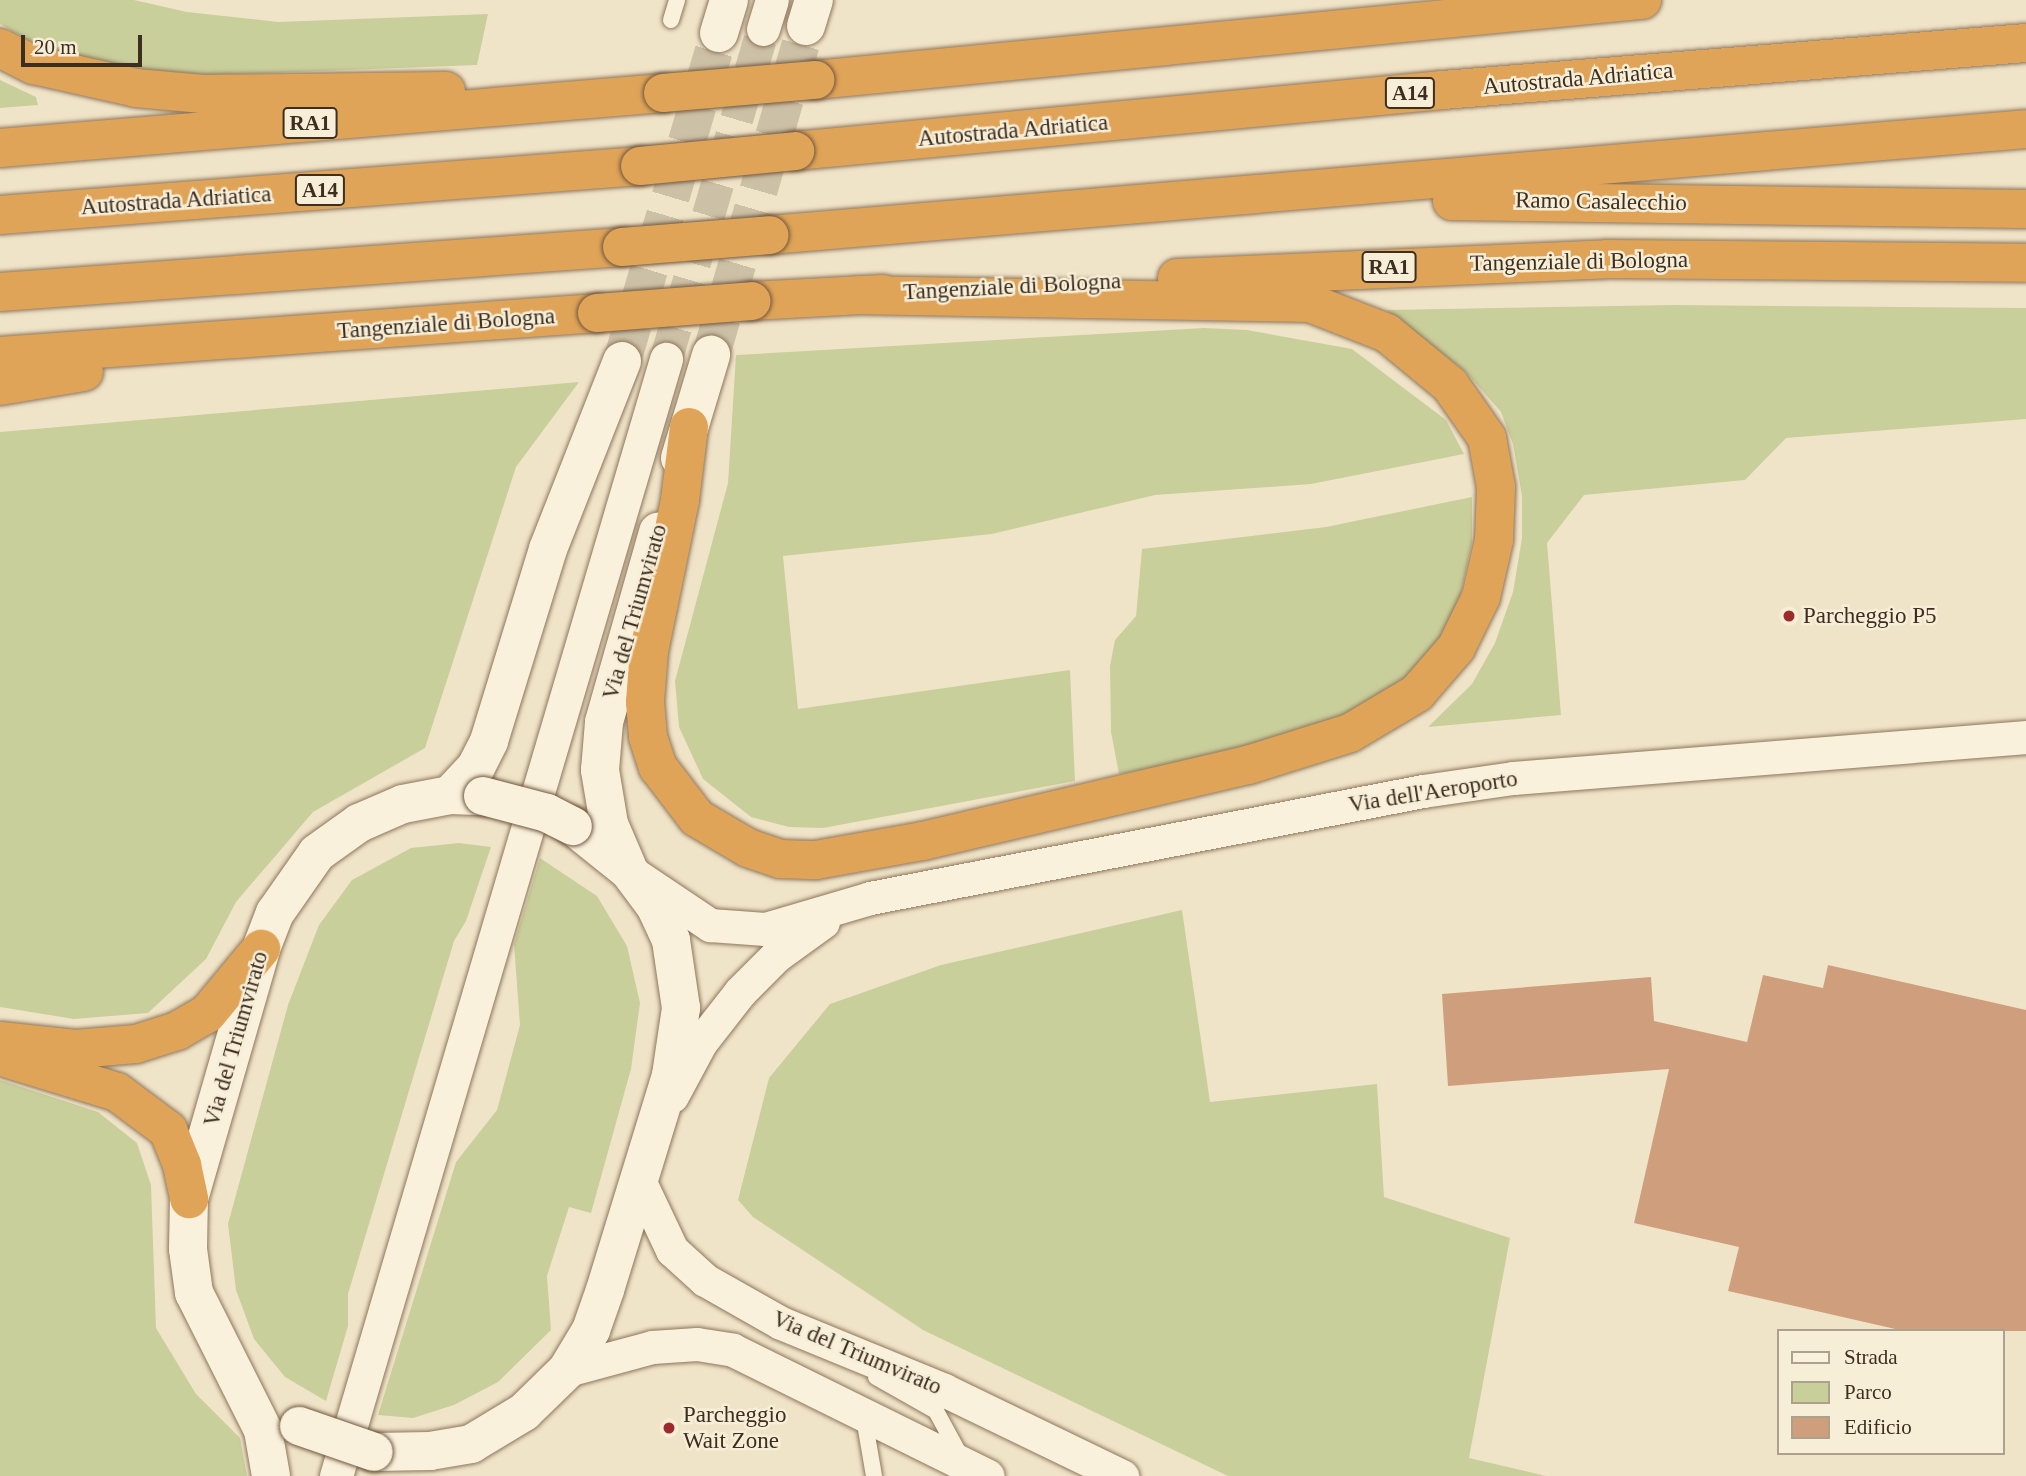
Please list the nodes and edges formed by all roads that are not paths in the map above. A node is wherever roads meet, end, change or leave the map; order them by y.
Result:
1 (677, 0) edge
2 (1357, 0) edge
3 (1642, 0) edge
4 (671, 20) dead end
5 (2026, 43) edge
6 (0, 48) edge
7 (1007, 58) junction
8 (619, 98) junction
9 (2026, 128) edge
10 (0, 148) edge
11 (1177, 202) junction
12 (2026, 209) edge
13 (0, 215) edge
14 (2026, 263) edge
15 (0, 292) edge
16 (859, 295) junction
17 (471, 322) junction
18 (711, 355) tunnel mouth
19 (0, 356) edge
20 (666, 359) tunnel mouth
21 (622, 361) tunnel mouth
22 (0, 386) edge
23 (689, 427) junction
24 (2026, 737) edge
25 (467, 796) junction
26 (629, 871) junction
27 (848, 905) junction
28 (261, 949) junction
29 (0, 1041) edge
30 (0, 1056) edge
31 (656, 1125) junction
32 (638, 1178) junction
33 (189, 1199) junction
34 (781, 1324) junction
35 (567, 1370) junction
36 (236, 1374) junction
37 (862, 1413) junction
38 (471, 1444) junction
39 (973, 1472) edge
40 (271, 1476) edge
41 (336, 1476) edge
42 (412, 1476) edge
43 (874, 1476) edge
44 (1122, 1476) edge

1 - 4 lane
2 - 7 highway
3 - 7 highway, RA1
5 - 13 highway, Autostrada Adriatica / A14, bridge
6 - 8 highway
7 - 8 highway, RA1, bridge
8 - 10 highway, RA1
9 - 11 highway
11 - 12 highway, Ramo Casalecchio
11 - 15 highway, bridge
14 - 16 highway, Tangenziale di Bologna / RA1
16 - 17 highway, Tangenziale di Bologna / RA1, bridge
16 - 23 highway
17 - 19 highway, Tangenziale di Bologna / RA1
17 - 22 highway
18 - 23 main road, Via del Triumvirato
20 - 41 street, Via del Triumvirato
21 - 25 main road
23 - 26 main road, Via del Triumvirato
24 - 27 street, Via dell'Aeroporto
25 - 26 main road, Via del Triumvirato, bridge
25 - 28 main road, Via del Triumvirato
26 - 27 street, Via dell'Aeroporto
26 - 31 main road, Via del Triumvirato
27 - 31 street, Via dell'Aeroporto
28 - 29 highway
28 - 33 main road, Via del Triumvirato
30 - 33 highway
31 - 32 main road, Via del Triumvirato
32 - 34 street, Via del Triumvirato
32 - 35 main road, Via del Triumvirato
33 - 36 main road, Via del Triumvirato
34 - 39 lane
34 - 44 street, Via del Triumvirato
35 - 37 street, Via del Triumvirato
35 - 38 main road, Via del Triumvirato
36 - 38 main road, Via del Triumvirato, bridge
36 - 40 main road, Via del Triumvirato
37 - 39 street, Via del Triumvirato
37 - 43 lane
38 - 42 main road, Via del Triumvirato

